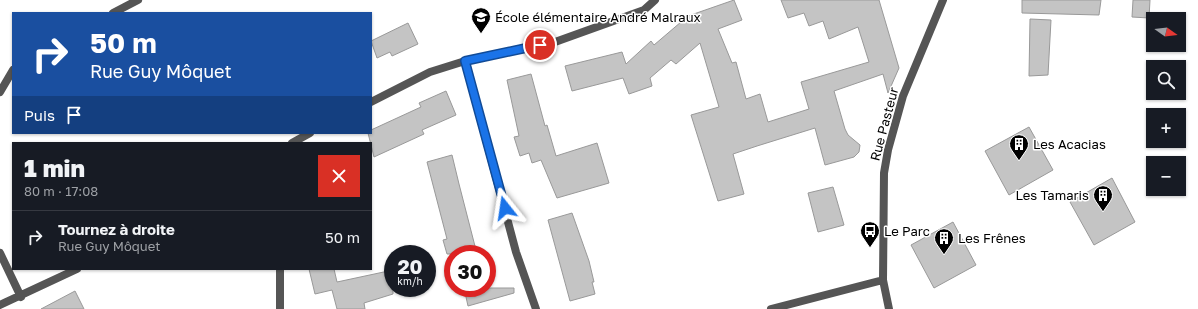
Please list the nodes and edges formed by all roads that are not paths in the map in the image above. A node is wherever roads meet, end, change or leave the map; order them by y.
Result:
1 (138, 0) edge
2 (655, 0) edge
3 (943, 0) edge
4 (115, 12) edge
5 (465, 61) junction
6 (12, 72) edge
7 (0, 92) edge
8 (372, 101) edge
9 (308, 134) edge
10 (294, 142) edge
11 (0, 253) edge
12 (75, 270) edge
13 (280, 270) edge
14 (883, 280) junction
15 (21, 297) junction
16 (0, 305) edge
17 (280, 309) edge
18 (536, 309) edge
19 (771, 309) edge
20 (889, 309) edge

1 - 4 street
2 - 5 street
3 - 14 street, Rue Pasteur
5 - 8 street
5 - 18 street
6 - 7 street
9 - 10 street
11 - 15 street
12 - 15 street
13 - 17 street
14 - 19 street
14 - 20 street, Rue Pasteur
15 - 16 street

